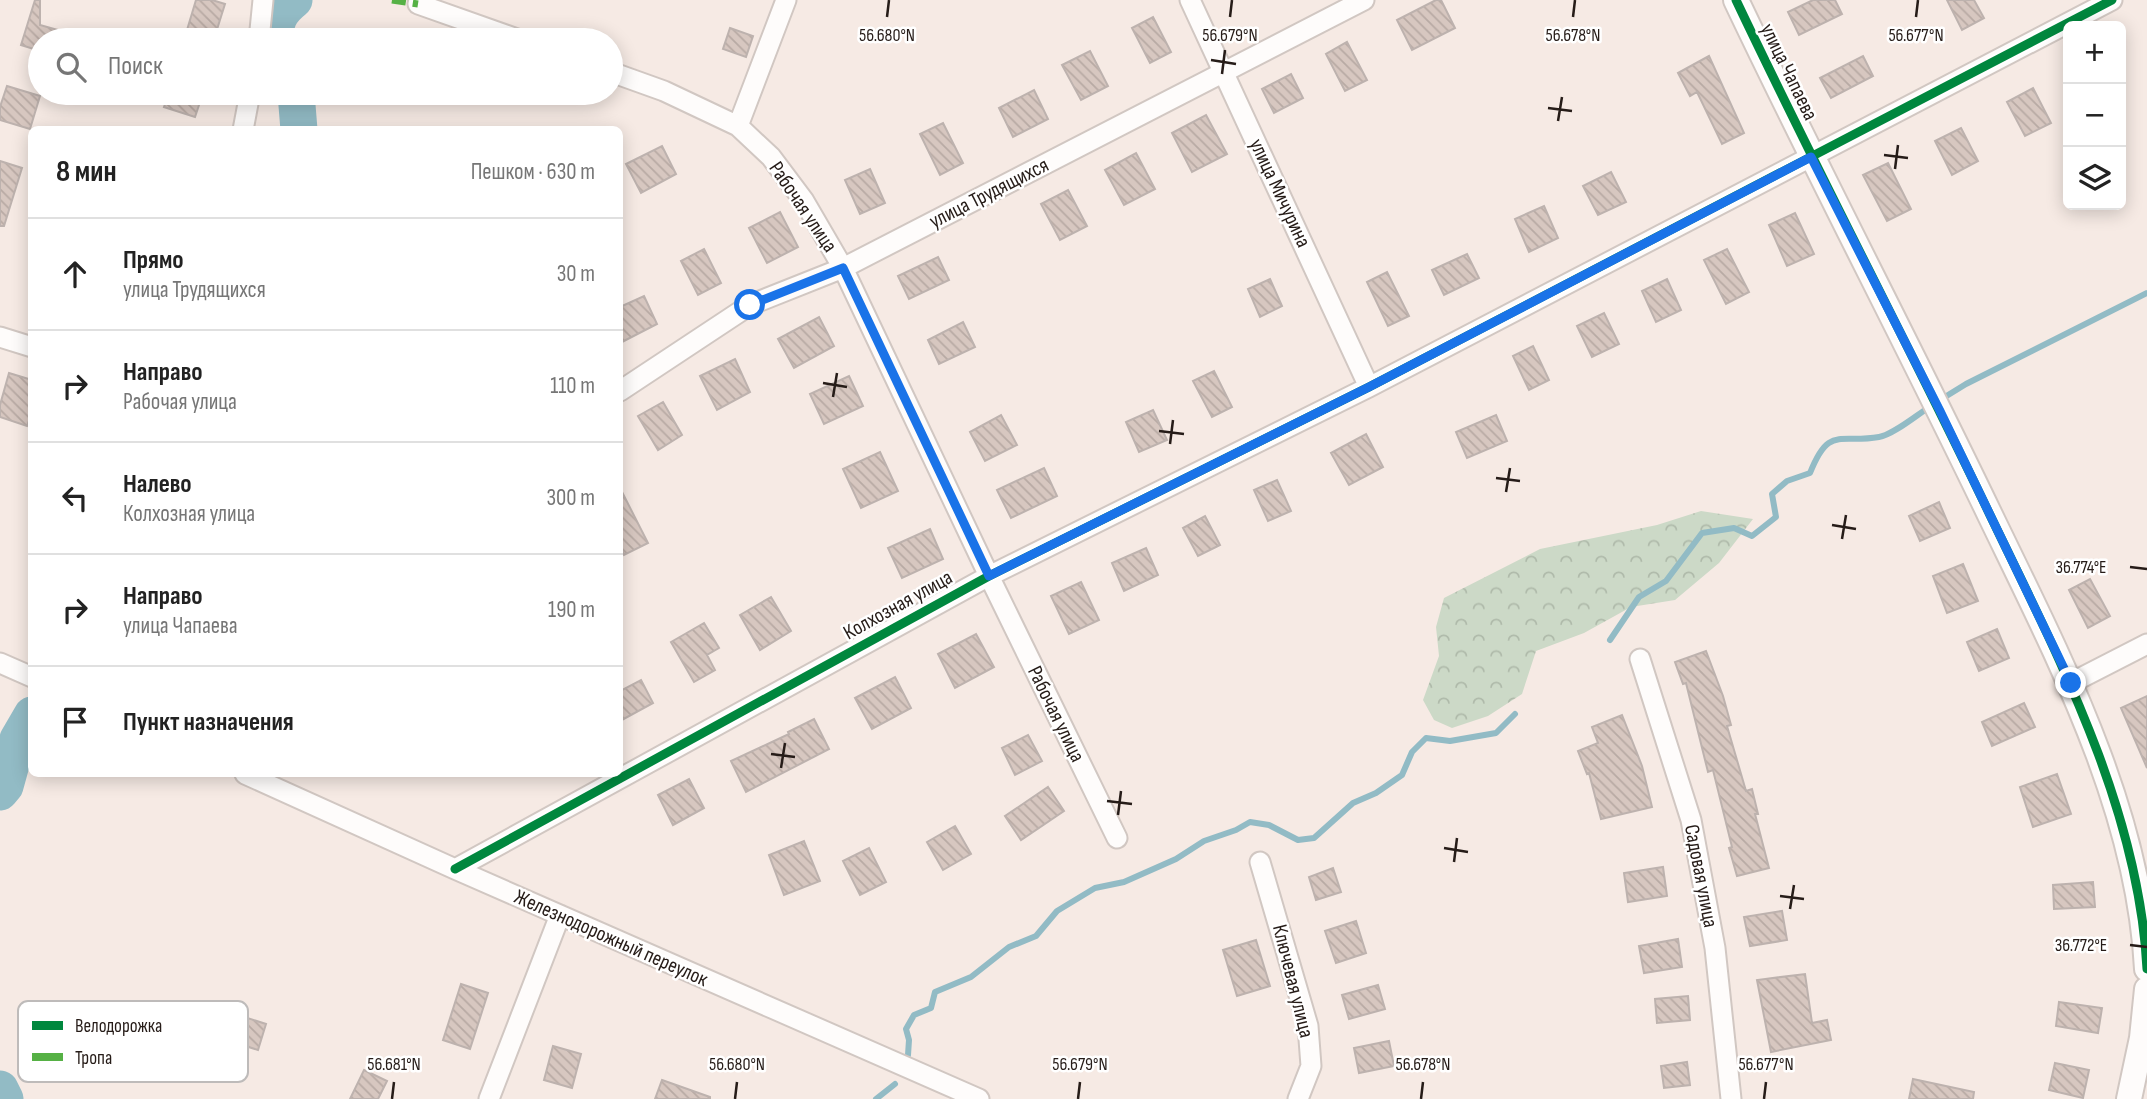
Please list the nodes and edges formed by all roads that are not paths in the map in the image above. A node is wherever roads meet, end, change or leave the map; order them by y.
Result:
1 (263, 0) edge
2 (786, 0) edge
3 (1190, 0) edge
4 (1364, 0) edge
5 (1736, 0) edge
6 (2112, 0) edge
7 (419, 2) edge
8 (260, 28) edge
9 (488, 28) edge
10 (1224, 72) junction
11 (623, 76) edge
12 (248, 105) edge
13 (244, 126) edge
14 (738, 126) junction
15 (1811, 157) junction
16 (843, 268) junction
17 (0, 337) edge
18 (28, 346) edge
19 (1369, 387) junction
20 (623, 389) edge
21 (989, 576) junction
22 (2147, 644) edge
23 (1640, 659) dead end
24 (0, 663) edge
25 (28, 675) edge
26 (2071, 683) junction
27 (252, 777) edge
28 (623, 777) edge
29 (623, 777) edge
30 (1117, 838) dead end
31 (1260, 862) dead end
32 (455, 869) junction
33 (560, 915) junction
34 (2145, 919) edge
35 (2147, 969) edge
36 (2147, 989) edge
37 (489, 1099) edge
38 (979, 1099) edge
39 (1298, 1099) edge
40 (1731, 1099) edge
41 (2129, 1099) edge

1 - 8 street
2 - 14 street
3 - 10 street, улица Мичурина
4 - 10 street, улица Трудящихся
5 - 15 street, улица Чапаева
6 - 15 street, Колхозная улица
7 - 9 street
10 - 16 street, улица Трудящихся
10 - 19 street, улица Мичурина
11 - 14 street, Рабочая улица
12 - 13 street
14 - 16 street, Рабочая улица
15 - 19 street, Колхозная улица
15 - 26 street, улица Чапаева
16 - 20 street, улица Трудящихся
16 - 21 street, Рабочая улица
17 - 18 street
19 - 21 street, Колхозная улица
21 - 29 street, Колхозная улица
21 - 30 street, Рабочая улица
22 - 26 street
23 - 40 street, Садовая улица
24 - 25 street
26 - 34 street, улица Чапаева
27 - 32 street, Железнодорожный переулок
28 - 32 street, Колхозная улица
31 - 39 street, Ключевая улица
32 - 33 street, Железнодорожный переулок
33 - 37 street
33 - 38 street, Железнодорожный переулок
34 - 35 street, улица Чапаева
36 - 41 street

